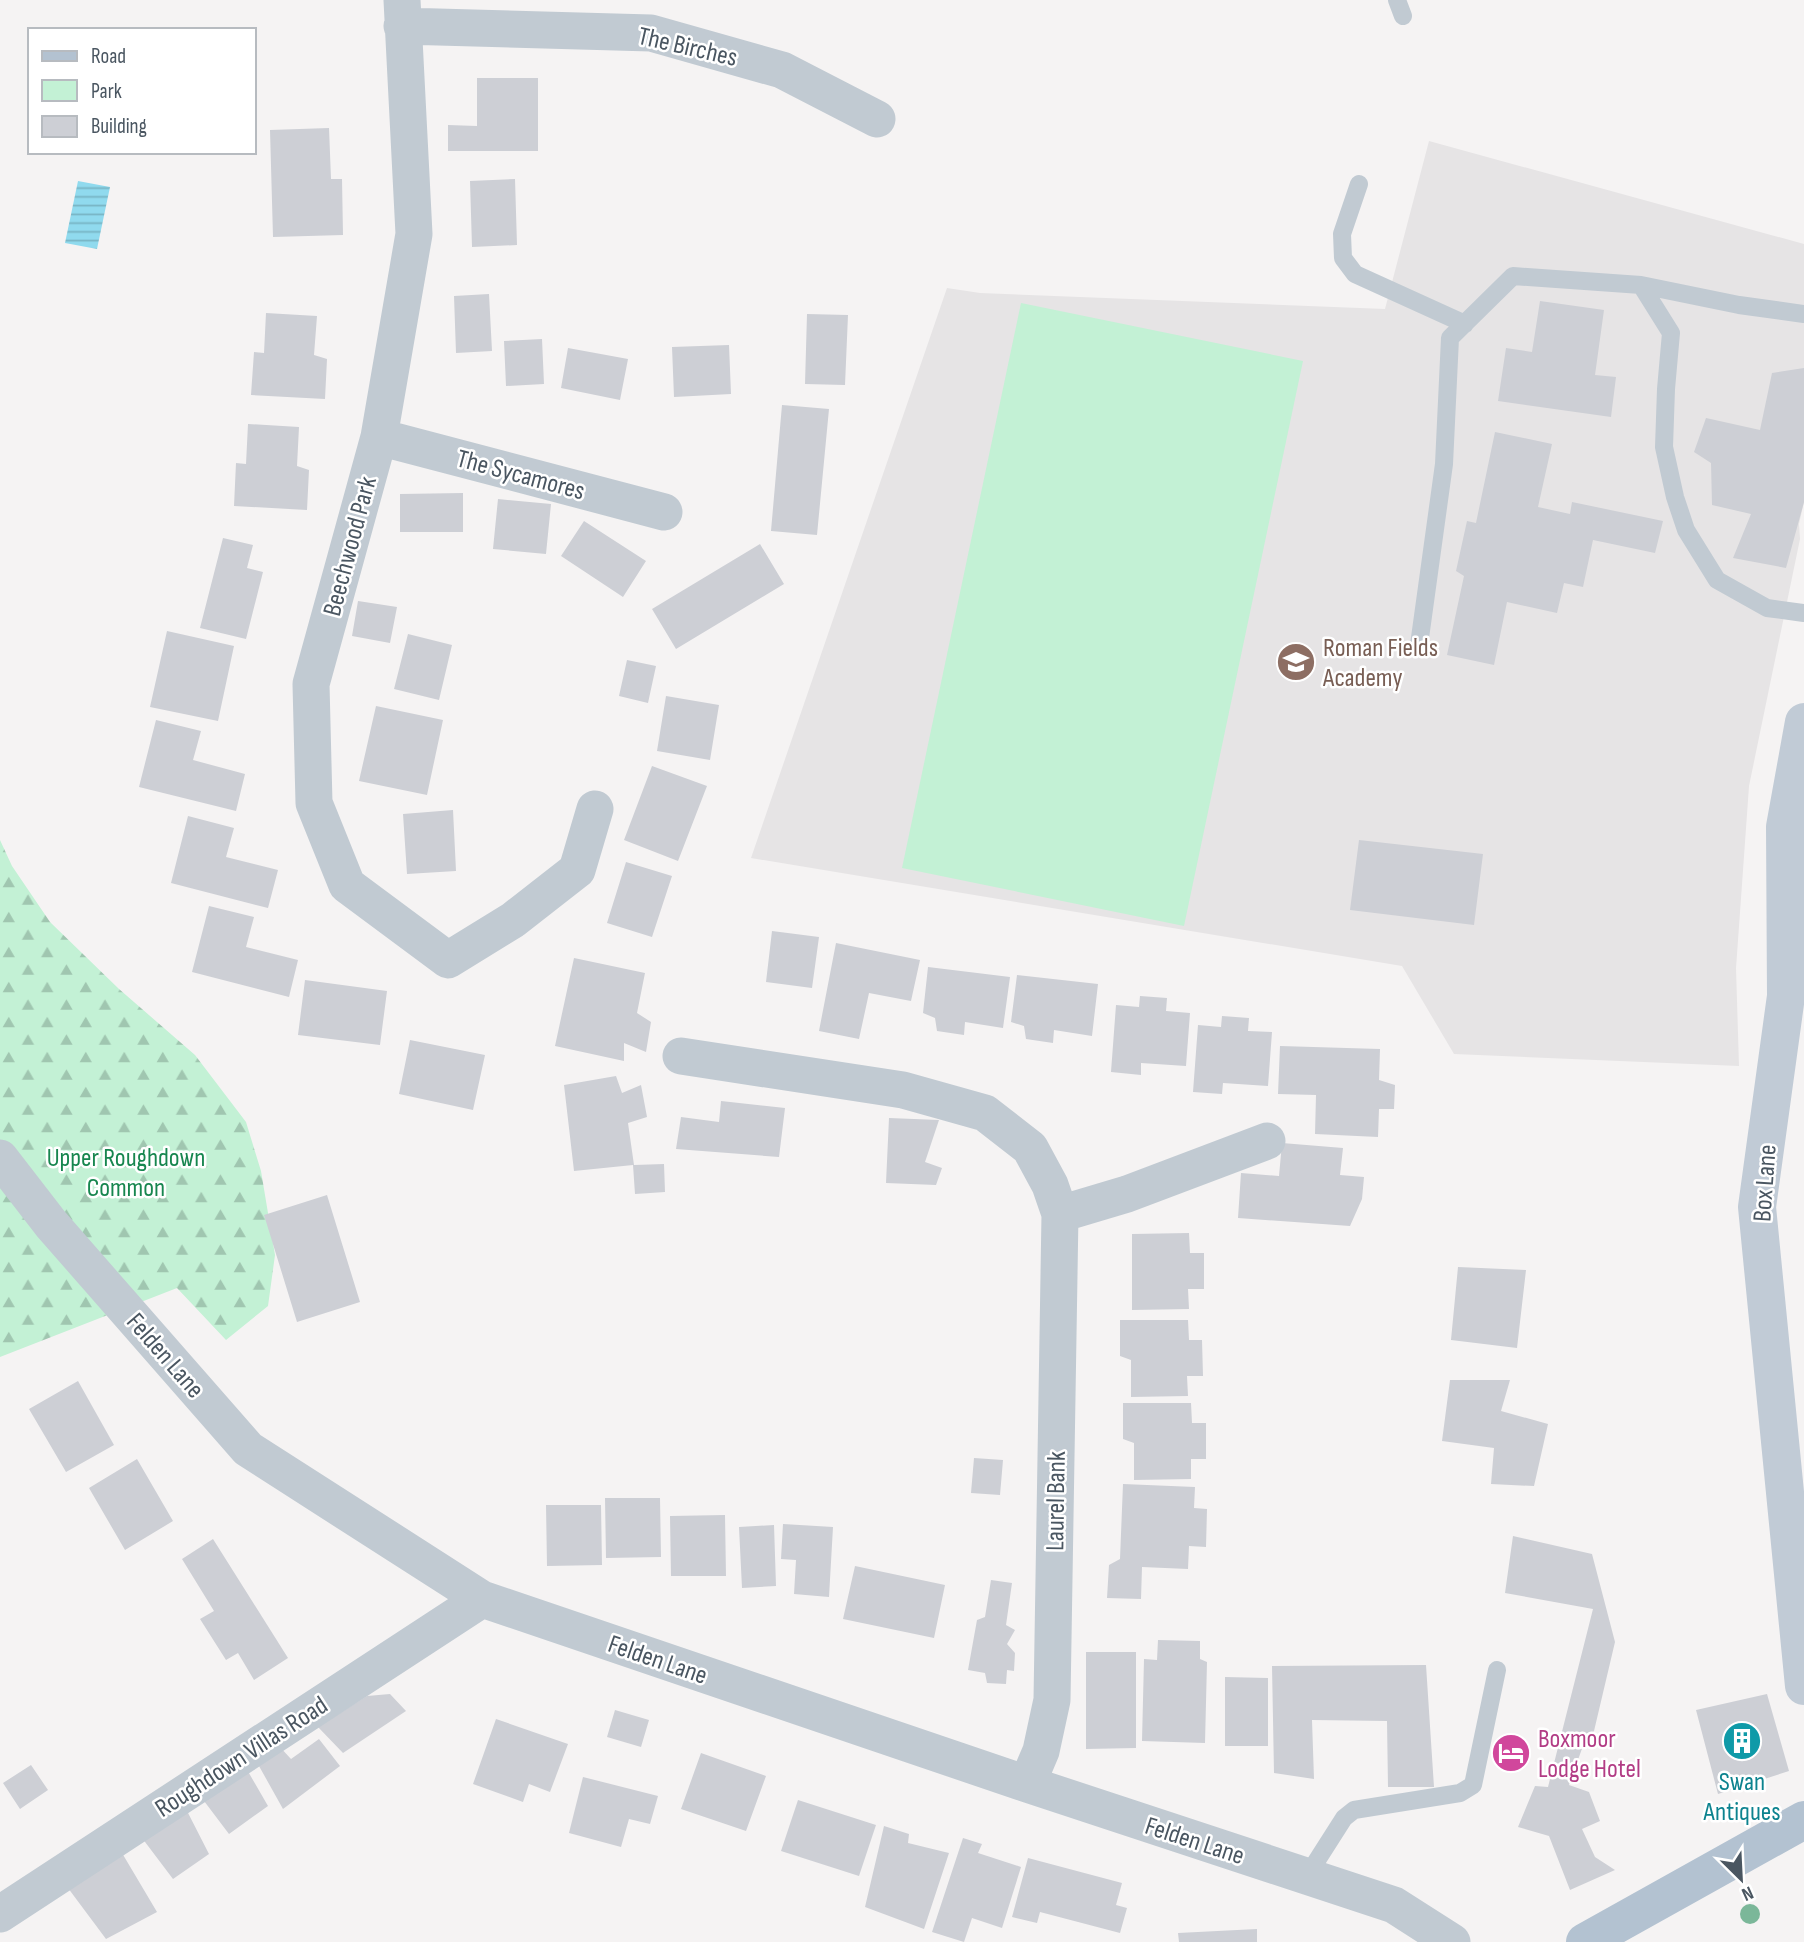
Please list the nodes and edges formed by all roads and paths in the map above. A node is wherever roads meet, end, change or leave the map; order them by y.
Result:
1 (402, 13) edge
2 (877, 119) dead end
3 (1359, 184) dead end
4 (1642, 285) junction
5 (1804, 314) edge
6 (1465, 324) junction
7 (379, 437) junction
8 (664, 512) dead end
9 (1804, 613) edge
10 (1419, 645) dead end
11 (1804, 722) edge
12 (595, 809) dead end
13 (1795, 996) edge
14 (681, 1056) dead end
15 (1268, 1141) dead end
16 (0, 1158) edge
17 (1060, 1214) junction
18 (482, 1599) junction
19 (1497, 1670) dead end
20 (1804, 1686) edge
21 (1027, 1784) junction
22 (1804, 1820) edge
23 (1307, 1877) junction
24 (0, 1914) edge
25 (1452, 1942) edge
26 (1585, 1942) edge

1 - 2 street, The Birches
1 - 7 street, Beechwood Park
3 - 6 lane
4 - 5 lane
4 - 6 lane
4 - 9 lane
6 - 10 lane
7 - 8 street, The Sycamores
7 - 12 street, Beechwood Park
11 - 13 main road, Box Lane
13 - 20 main road, Box Lane
14 - 17 street, Laurel Bank
15 - 17 street
16 - 18 street, Felden Lane
17 - 21 street, Laurel Bank
18 - 21 street, Felden Lane
18 - 24 street, Roughdown Villas Road
19 - 23 lane
21 - 23 street, Felden Lane
22 - 26 main road
23 - 25 street, Felden Lane

